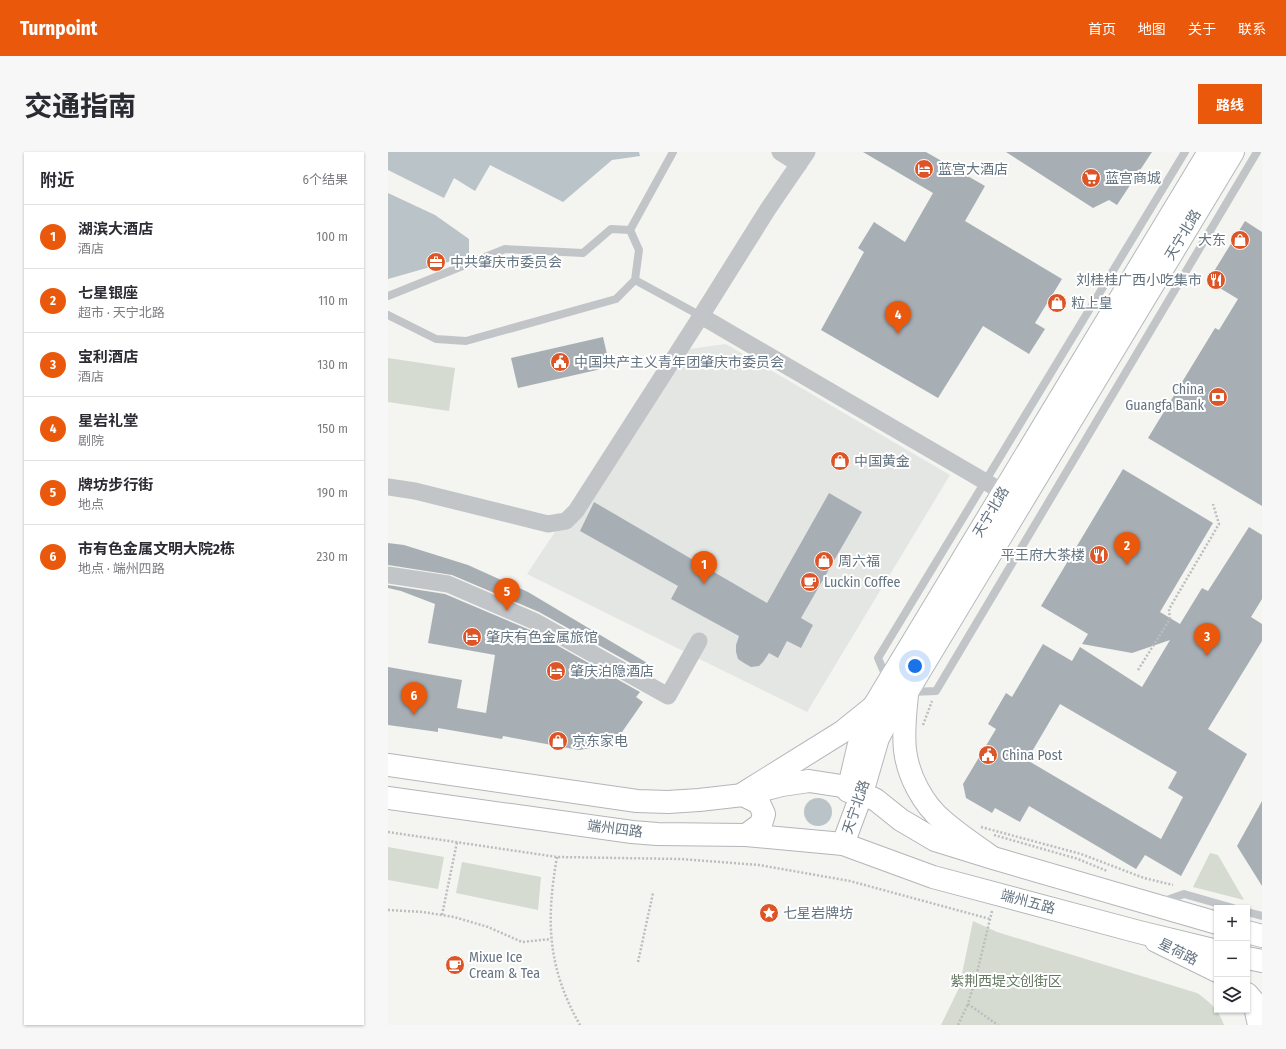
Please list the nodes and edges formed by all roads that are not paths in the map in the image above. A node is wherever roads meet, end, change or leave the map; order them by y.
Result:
1 (673, 152) edge
2 (780, 152) edge
3 (1185, 152) edge
4 (1209, 152) edge
5 (1233, 152) edge
6 (1257, 152) edge
7 (803, 158) edge
8 (630, 230) junction
9 (1146, 265) junction
10 (635, 280) junction
11 (388, 296) edge
12 (388, 315) edge
13 (701, 316) junction
14 (994, 486) junction
15 (388, 487) edge
16 (388, 575) edge
17 (699, 641) dead end
18 (907, 692) junction
19 (874, 706) junction
20 (388, 765) edge
21 (855, 790) junction
22 (743, 794) junction
23 (388, 798) edge
24 (746, 835) junction
25 (843, 844) junction
26 (993, 858) junction
27 (1153, 905) junction
28 (1222, 905) edge
29 (1250, 913) edge
30 (1262, 916) edge
31 (1214, 922) edge
32 (1138, 932) junction
33 (1250, 933) edge
34 (1262, 936) edge
35 (1214, 950) edge
36 (1250, 959) edge
37 (1262, 961) edge
38 (1214, 970) edge
39 (1250, 997) edge
40 (1259, 1025) edge

1 - 8 lane
2 - 7 street
3 - 9 lane
4 - 9 main road, 天宁北路
5 - 9 main road, 天宁北路
6 - 9 lane
7 - 13 street
8 - 10 lane
8 - 11 lane
9 - 14 main road, 天宁北路
9 - 18 main road, 天宁北路
9 - 18 lane
10 - 12 lane
10 - 13 lane
13 - 14 street
13 - 15 street
14 - 19 main road, 天宁北路
16 - 17 street
18 - 21 main road, 天宁北路
18 - 26 main road
19 - 21 main road, 天宁北路
19 - 22 main road
20 - 22 main road
21 - 22 main road
21 - 25 main road, 天宁北路
21 - 26 main road
22 - 24 main road
23 - 24 main road, 端州四路
24 - 25 main road, 端州四路
25 - 32 main road, 端州五路
26 - 27 main road
27 - 28 lane
27 - 31 main road
29 - 30 lane
32 - 35 main road, 端州五路
32 - 38 main road, 星荷路
33 - 34 main road
36 - 37 main road
39 - 40 main road

